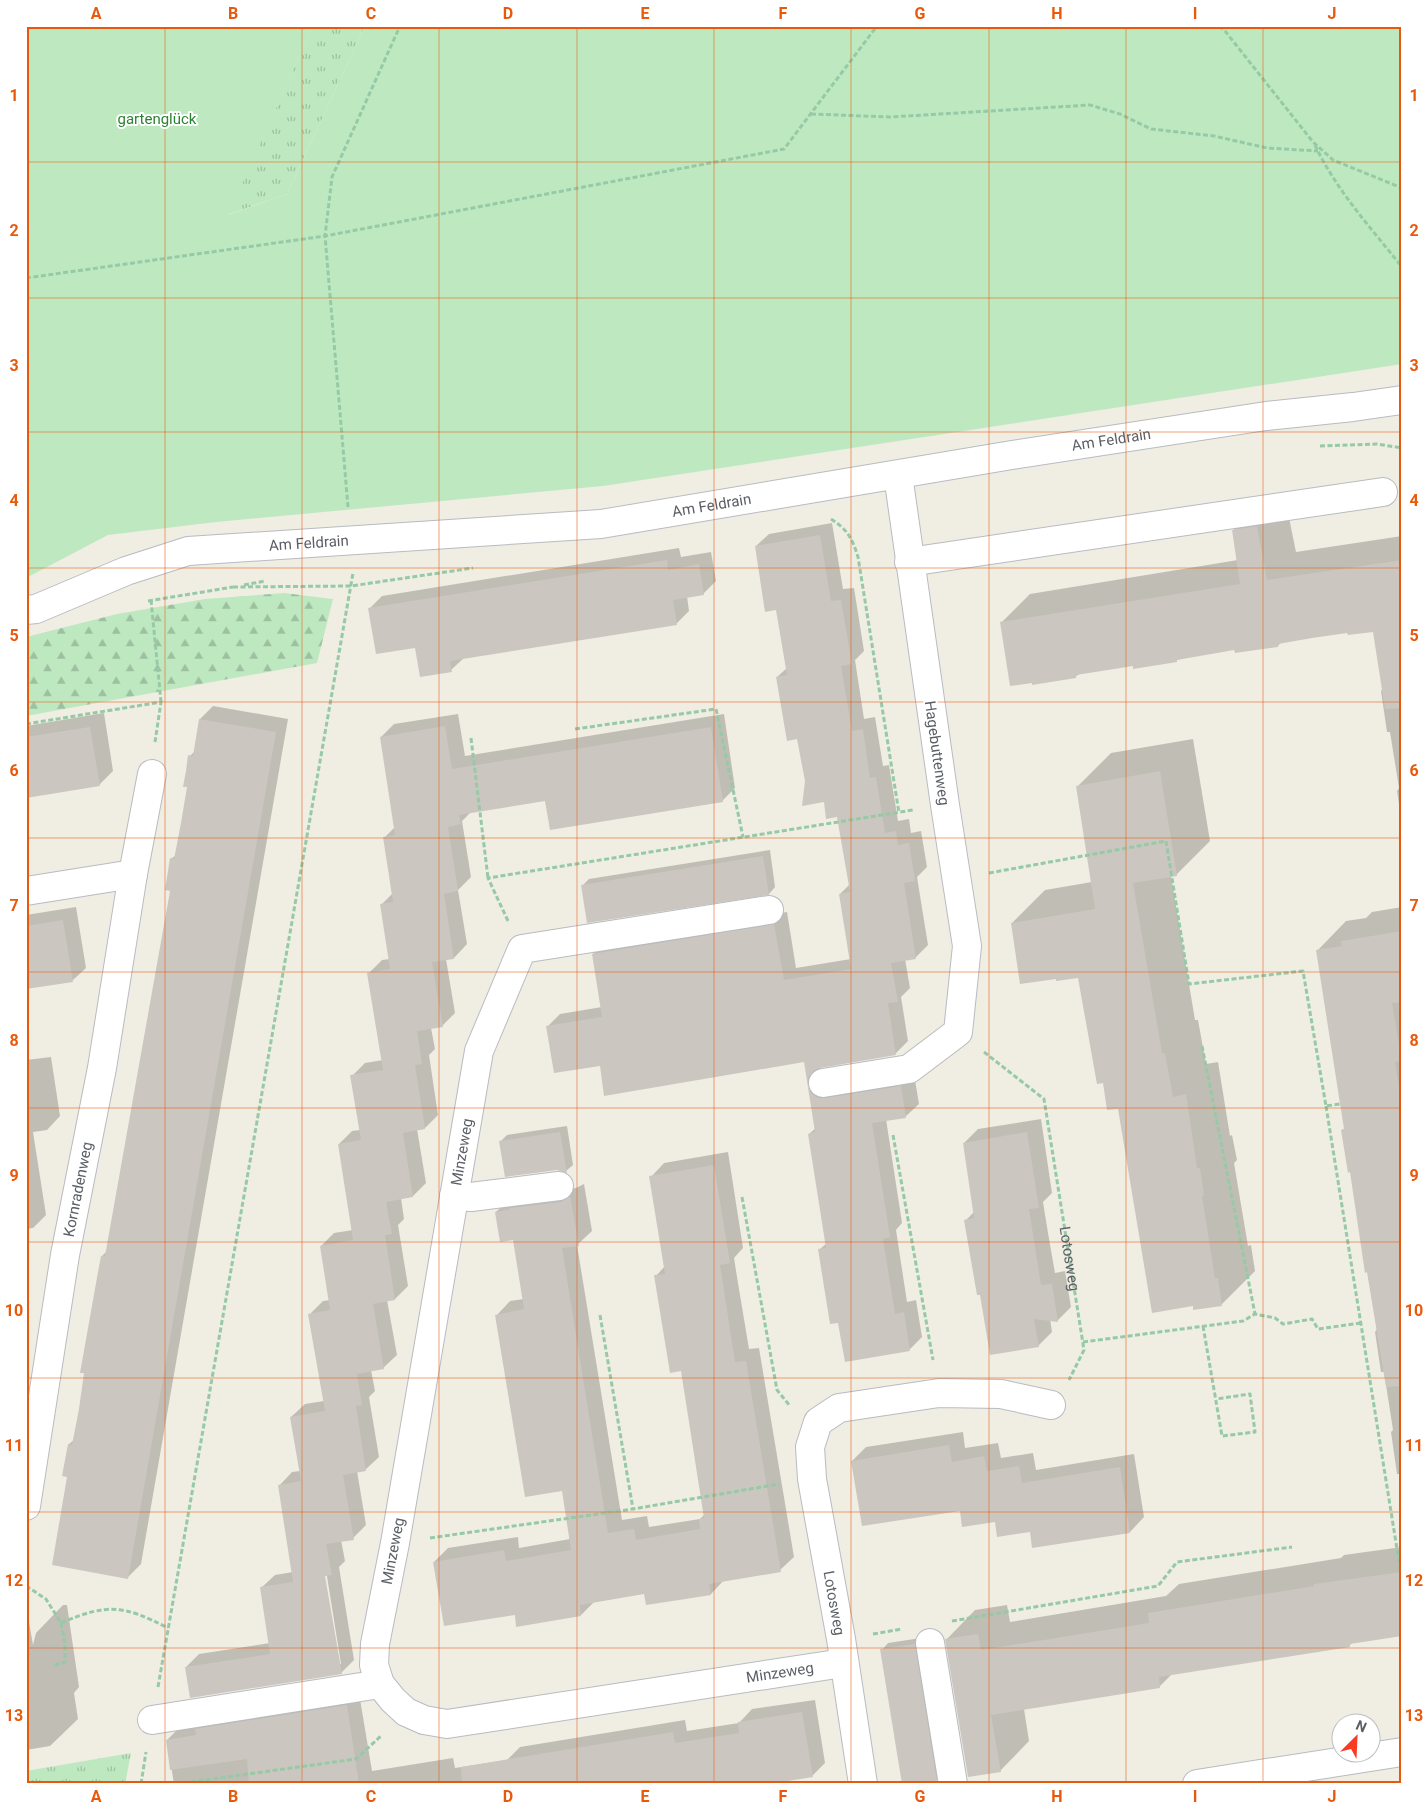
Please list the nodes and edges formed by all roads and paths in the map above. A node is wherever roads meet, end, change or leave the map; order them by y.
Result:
1 (400, 26) edge
2 (877, 26) edge
3 (1221, 26) edge
4 (810, 114) junction
5 (1313, 142) junction
6 (1318, 152) junction
7 (1402, 188) edge
8 (326, 236) junction
9 (1402, 267) edge
10 (26, 278) edge
11 (1402, 400) edge
12 (898, 475) junction
13 (1384, 492) dead end
14 (827, 516) dead end
15 (351, 541) junction
16 (910, 562) junction
17 (151, 600) dead end
18 (26, 610) edge
19 (161, 702) junction
20 (26, 724) edge
21 (575, 729) dead end
22 (471, 738) dead end
23 (152, 774) joint
24 (945, 805) junction
25 (899, 813) junction
26 (743, 837) junction
27 (133, 874) junction
28 (488, 878) junction
29 (956, 878) junction
30 (26, 892) edge
31 (769, 910) dead end
32 (522, 949) junction
33 (958, 1032) junction
34 (1202, 1046) dead end
35 (823, 1083) dead end
36 (1340, 1104) dead end
37 (1326, 1106) junction
38 (893, 1135) dead end
39 (559, 1186) dead end
40 (454, 1196) junction
41 (742, 1197) dead end
42 (1254, 1314) junction
43 (600, 1315) dead end
44 (1361, 1323) junction
45 (1203, 1326) junction
46 (1082, 1342) junction
47 (939, 1393) junction
48 (1216, 1399) junction
49 (1051, 1405) joint
50 (818, 1422) junction
51 (812, 1479) junction
52 (26, 1506) edge
53 (632, 1509) junction
54 (395, 1543) junction
55 (1292, 1546) dead end
56 (1401, 1574) edge
57 (26, 1586) edge
58 (946, 1622) dead end
59 (61, 1623) junction
60 (168, 1628) junction
61 (919, 1636) joint
62 (842, 1651) junction
63 (52, 1666) dead end
64 (380, 1684) junction
65 (406, 1712) junction
66 (152, 1720) junction
67 (1402, 1752) edge
68 (141, 1784) edge
69 (176, 1784) edge
70 (863, 1784) edge
71 (952, 1784) edge
72 (1197, 1784) edge

1 - 8 path
2 - 4 path
3 - 5 path
4 - 6 path
4 - 8 path
5 - 6 path
5 - 7 path
6 - 9 path
8 - 10 path
8 - 15 path
11 - 12 street, Am Feldrain
12 - 15 street, Am Feldrain
12 - 16 street, Hagebuttenweg
13 - 16 street
14 - 25 path
15 - 18 street, Am Feldrain
15 - 60 path
16 - 24 street, Hagebuttenweg
17 - 19 path
19 - 20 path
19 - 23 path
21 - 26 path
22 - 28 path
23 - 27 street, Kornradenweg
24 - 25 path
24 - 29 street, Hagebuttenweg
25 - 26 path
26 - 28 path
27 - 30 street
27 - 52 street, Kornradenweg
28 - 32 path
29 - 33 street, Hagebuttenweg
29 - 37 path
31 - 32 street
32 - 40 street, Minzeweg
33 - 35 street
33 - 46 path, Lotosweg
34 - 42 path
36 - 37 path
37 - 44 path
38 - 47 path
39 - 40 street
40 - 54 street, Minzeweg
41 - 50 path
42 - 44 path
42 - 45 path
43 - 53 path
44 - 56 path
45 - 46 path
45 - 48 path
46 - 49 path, Lotosweg
47 - 49 street
47 - 50 street
48 - 48 path
50 - 51 street, Lotosweg
51 - 53 path
51 - 62 street, Lotosweg
53 - 54 path
54 - 64 street, Minzeweg
55 - 58 path
57 - 59 path
59 - 60 path
59 - 63 path
60 - 66 path
61 - 62 path
61 - 71 street
62 - 65 street, Minzeweg
62 - 70 street, Lotosweg
64 - 65 street, Minzeweg
64 - 66 street
65 - 69 path
66 - 68 path
67 - 72 street

